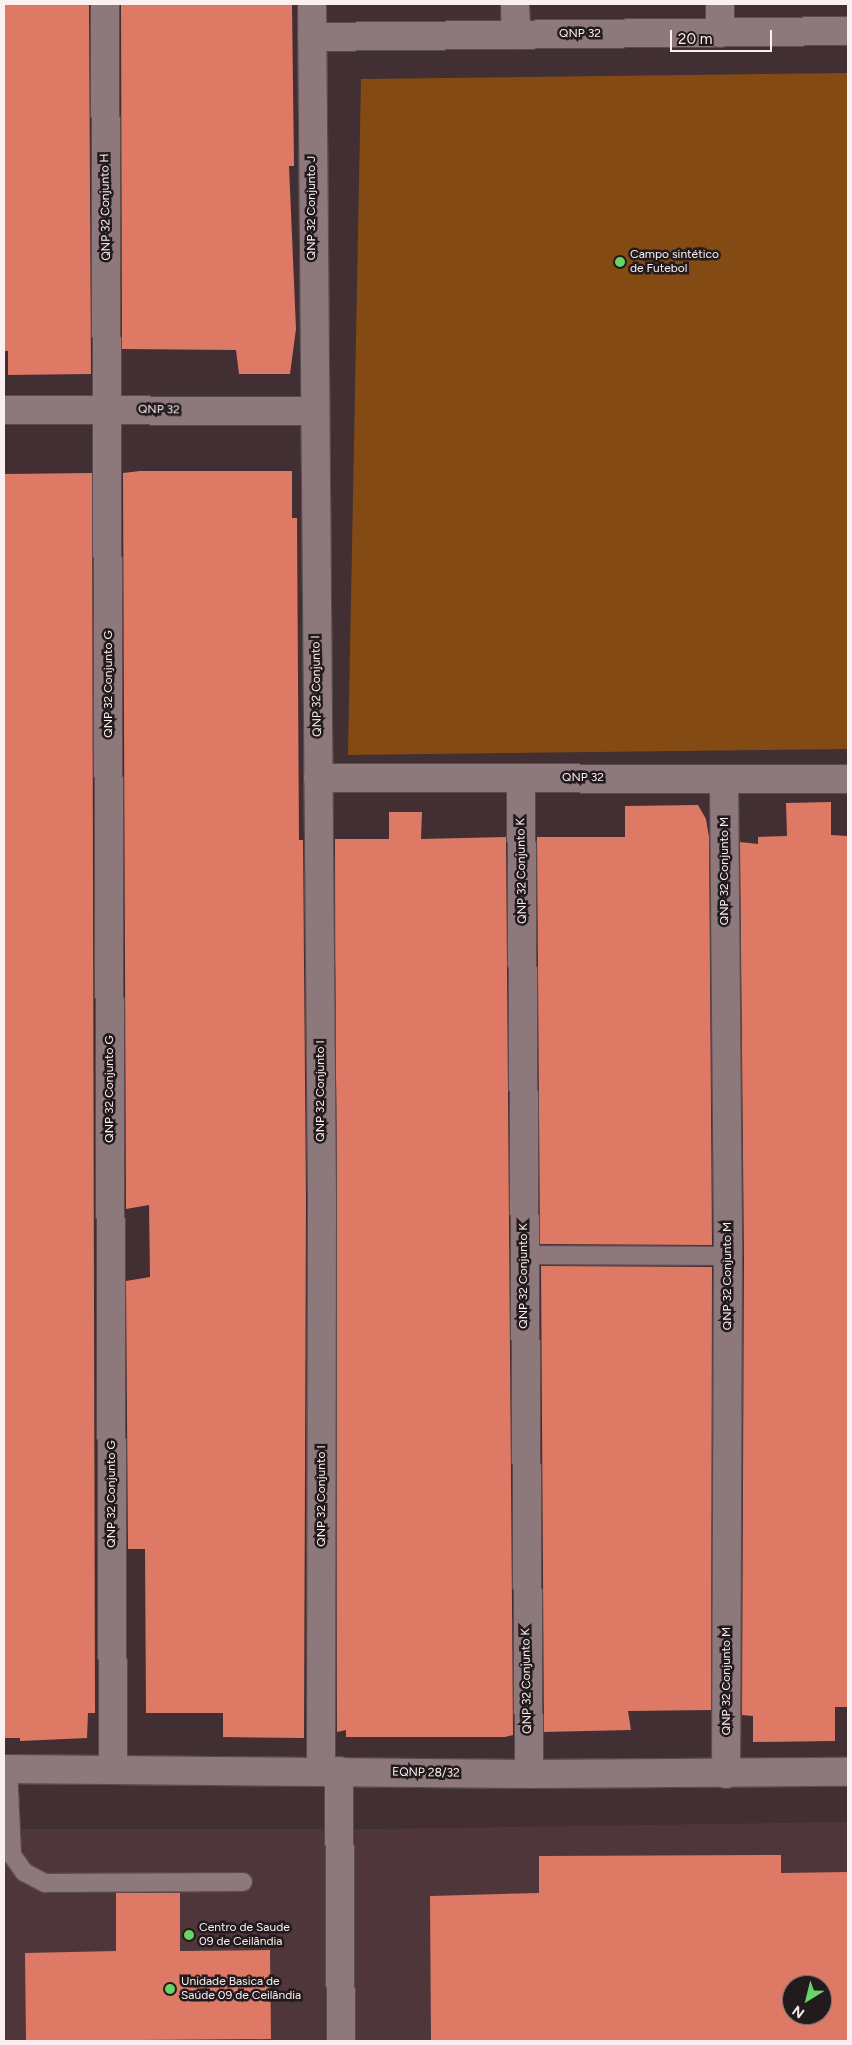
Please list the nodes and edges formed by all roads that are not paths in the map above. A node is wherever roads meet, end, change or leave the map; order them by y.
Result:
1 (105, 4) edge
2 (312, 4) edge
3 (515, 4) edge
4 (720, 4) edge
5 (720, 32) junction
6 (848, 32) edge
7 (516, 35) junction
8 (312, 37) junction
9 (4, 410) edge
10 (108, 410) junction
11 (314, 411) junction
12 (318, 778) junction
13 (520, 778) junction
14 (724, 779) junction
15 (848, 779) edge
16 (524, 1254) junction
17 (728, 1256) junction
18 (6, 1769) edge
19 (113, 1769) junction
20 (330, 1771) junction
21 (848, 1772) edge
22 (529, 1774) junction
23 (726, 1774) junction
24 (243, 1882) dead end
25 (341, 2041) edge

1 - 10 street, QNP 32 Conjunto H
2 - 8 street, QNP 32 Conjunto J
3 - 7 street
4 - 5 street
5 - 6 street, QNP 32
5 - 7 street, QNP 32
7 - 8 street, QNP 32
8 - 11 street, QNP 32 Conjunto J
9 - 10 street, QNP 32
10 - 11 street, QNP 32
10 - 19 street, QNP 32 Conjunto G
11 - 12 street, QNP 32 Conjunto I
12 - 13 street, QNP 32
12 - 20 street, QNP 32 Conjunto I
13 - 14 street, QNP 32
13 - 16 street, QNP 32 Conjunto K
14 - 15 street, QNP 32
14 - 17 street, QNP 32 Conjunto M
16 - 17 lane
16 - 22 street, QNP 32 Conjunto K
17 - 23 street, QNP 32 Conjunto M
18 - 19 street, EQNP 28/32
18 - 24 lane
19 - 20 street, EQNP 28/32
20 - 22 street, EQNP 28/32
20 - 25 street, QNP 32 Conjunto I
21 - 23 street, EQNP 28/32
22 - 23 street, EQNP 28/32

